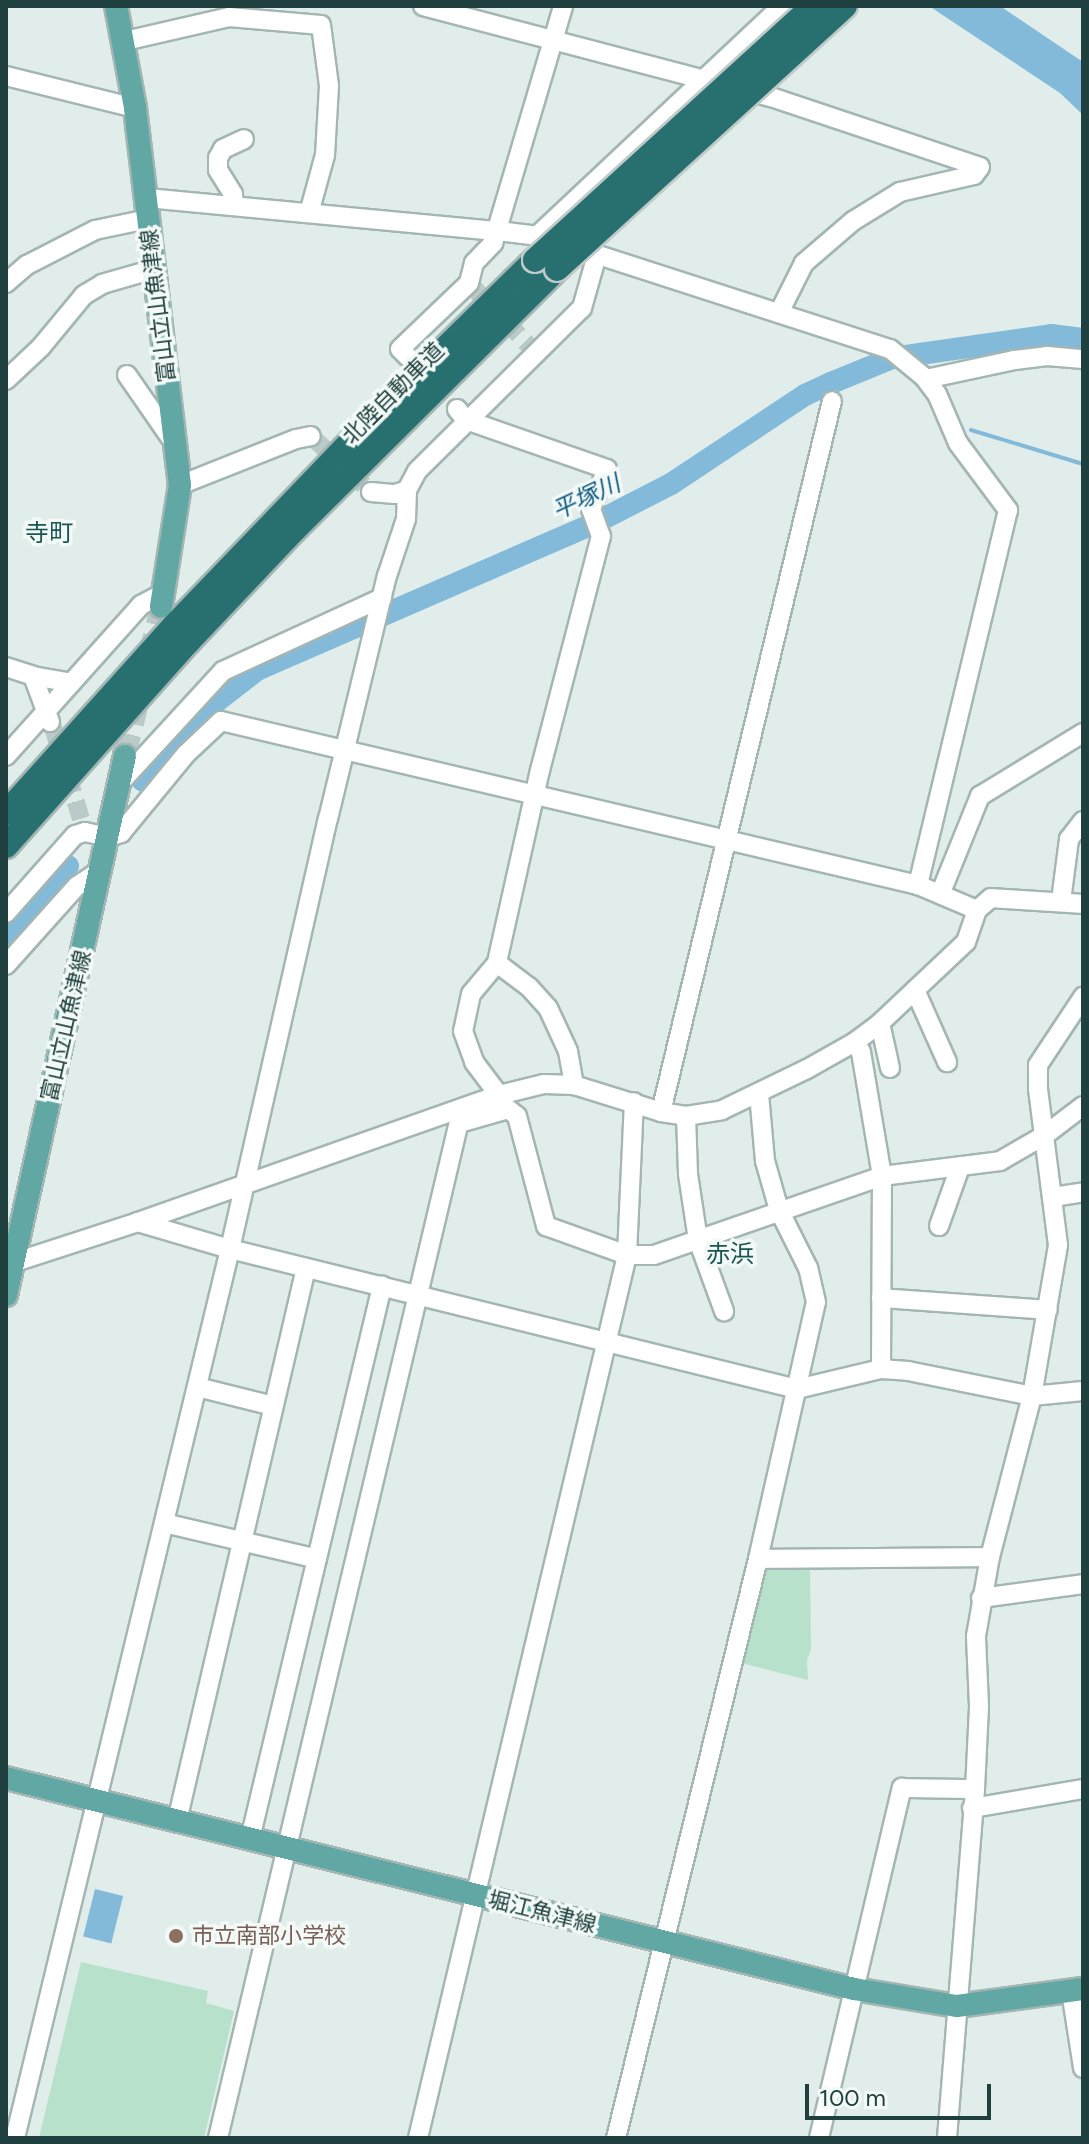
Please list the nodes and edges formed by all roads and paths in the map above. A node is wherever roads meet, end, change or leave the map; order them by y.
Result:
1 (116, 6) edge
2 (423, 6) edge
3 (563, 6) edge
4 (782, 6) edge
5 (813, 6) edge
6 (845, 6) edge
7 (242, 12) edge
8 (553, 39) junction
9 (125, 41) junction
10 (6, 76) edge
11 (703, 79) junction
12 (135, 108) junction
13 (244, 139) dead end
14 (234, 206) junction
15 (147, 208) junction
16 (309, 213) junction
17 (498, 231) junction
18 (537, 236) junction
19 (597, 255) junction
20 (546, 264) junction
21 (154, 269) junction
22 (6, 283) edge
23 (779, 313) junction
24 (408, 357) dead end
25 (1083, 359) edge
26 (127, 375) dead end
27 (923, 376) junction
28 (6, 380) edge
29 (832, 401) dead end
30 (461, 415) junction
31 (311, 436) dead end
32 (176, 445) junction
33 (180, 485) junction
34 (407, 490) junction
35 (371, 492) dead end
36 (382, 598) junction
37 (162, 600) joint
38 (6, 667) edge
39 (33, 676) junction
40 (71, 683) junction
41 (48, 718) junction
42 (1083, 733) edge
43 (345, 753) junction
44 (6, 756) edge
45 (125, 756) tunnel mouth
46 (120, 783) junction
47 (534, 797) junction
48 (6, 813) edge
49 (1083, 821) edge
50 (109, 837) junction
51 (725, 842) junction
52 (6, 846) edge
53 (101, 870) junction
54 (918, 885) junction
55 (941, 892) junction
56 (1061, 901) junction
57 (1083, 904) edge
58 (977, 910) junction
59 (6, 913) edge
60 (497, 963) junction
61 (6, 965) edge
62 (915, 990) junction
63 (1083, 997) edge
64 (880, 1023) junction
65 (855, 1042) junction
66 (947, 1062) dead end
67 (890, 1068) dead end
68 (574, 1085) junction
69 (759, 1094) junction
70 (499, 1095) junction
71 (634, 1102) junction
72 (1083, 1106) edge
73 (661, 1112) junction
74 (461, 1116) junction
75 (686, 1116) junction
76 (1045, 1135) junction
77 (960, 1167) junction
78 (882, 1176) junction
79 (242, 1186) junction
80 (1083, 1192) edge
81 (1053, 1197) junction
82 (779, 1210) junction
83 (138, 1222) junction
84 (939, 1226) dead end
85 (698, 1240) junction
86 (230, 1249) junction
87 (627, 1255) junction
88 (9, 1264) edge
89 (306, 1268) junction
90 (382, 1286) junction
91 (6, 1295) edge
92 (421, 1295) junction
93 (881, 1298) junction
94 (1048, 1310) junction
95 (724, 1311) dead end
96 (607, 1339) junction
97 (881, 1369) junction
98 (197, 1387) junction
99 (797, 1389) junction
100 (1083, 1391) edge
101 (1032, 1396) junction
102 (273, 1406) junction
103 (164, 1523) junction
104 (242, 1542) junction
105 (990, 1557) junction
106 (317, 1559) junction
107 (758, 1559) junction
108 (1083, 1584) edge
109 (981, 1598) junction
110 (6, 1778) edge
111 (1083, 1789) edge
112 (973, 1799) junction
113 (98, 1800) junction
114 (177, 1821) junction
115 (250, 1839) junction
116 (288, 1850) junction
117 (475, 1896) junction
118 (664, 1942) junction
119 (854, 1989) junction
120 (1077, 1990) edge
121 (957, 2006) junction
122 (1083, 2068) edge
123 (15, 2138) edge
124 (218, 2138) edge
125 (418, 2138) edge
126 (616, 2138) edge
127 (819, 2138) edge
128 (947, 2138) edge

1 - 9 main road, 富山立山魚津線
2 - 8 street
3 - 8 street
4 - 11 street
5 - 20 highway, 北陸自動車道, bridge
6 - 20 highway, 北陸自動車道, bridge
7 - 9 street
7 - 16 street
8 - 11 street
8 - 17 street
9 - 12 main road, 富山立山魚津線
10 - 12 street
11 - 18 street
11 - 23 street
12 - 15 main road, 富山立山魚津線
13 - 14 street
14 - 15 street
14 - 16 street
15 - 21 main road, 富山立山魚津線
15 - 22 street
16 - 17 street
17 - 18 street
17 - 24 street
18 - 19 street
19 - 23 street
19 - 30 street
20 - 48 highway, 北陸自動車道
20 - 52 highway, 北陸自動車道
21 - 28 street
21 - 32 main road, 富山立山魚津線
23 - 27 street
25 - 27 street
26 - 32 street
27 - 54 street
29 - 51 street
30 - 34 street
30 - 47 street
31 - 33 street
32 - 33 main road, 富山立山魚津線
33 - 37 main road, 富山立山魚津線
34 - 35 street
34 - 36 street
36 - 43 street
36 - 46 street
37 - 40 street
38 - 39 street
39 - 40 street
39 - 41 street
40 - 41 street
41 - 44 street
42 - 55 street
43 - 47 street
43 - 50 street
43 - 79 street
45 - 46 main road, 富山立山魚津線
46 - 50 main road, 富山立山魚津線
47 - 51 street
47 - 60 street
49 - 56 street
50 - 53 main road, 富山立山魚津線
50 - 59 street
51 - 54 street
51 - 73 street
53 - 61 street
53 - 88 main road, 富山立山魚津線
54 - 55 street
55 - 58 street
56 - 57 street
56 - 58 street
58 - 62 street
60 - 68 street
60 - 70 street
62 - 64 street
62 - 66 street
63 - 76 street
64 - 65 street
64 - 67 street
65 - 69 street
65 - 78 street
68 - 70 street
68 - 71 street
69 - 75 street
69 - 82 street
70 - 74 street
71 - 73 street
71 - 87 street
72 - 76 street
73 - 75 street
74 - 79 street
74 - 87 street
74 - 92 street
75 - 85 street
76 - 77 street
76 - 81 street
77 - 78 street
77 - 84 street
78 - 82 street
78 - 93 street
79 - 83 street
79 - 86 street
80 - 81 street
81 - 94 street
82 - 85 street
82 - 99 street
83 - 86 street
83 - 88 street
85 - 87 street
85 - 95 street
86 - 89 street
86 - 98 street
87 - 96 street
88 - 91 main road, 富山立山魚津線
89 - 90 street
89 - 102 street
90 - 92 street
90 - 106 street
92 - 96 street
92 - 116 street
93 - 94 street
93 - 97 street
94 - 101 street
96 - 99 street
96 - 117 street
97 - 99 street
97 - 101 street
98 - 102 street
98 - 103 street
99 - 107 street
100 - 101 street
101 - 105 street
102 - 104 street
103 - 104 street
103 - 113 street
104 - 106 street
104 - 114 street
105 - 107 street
105 - 109 street
106 - 115 street
107 - 118 street
108 - 109 street
109 - 112 street
110 - 113 main road, 堀江魚津線
111 - 112 street
112 - 119 street
112 - 121 street
113 - 114 main road, 堀江魚津線
113 - 123 street
114 - 115 main road, 堀江魚津線
115 - 116 main road, 堀江魚津線
116 - 117 main road, 堀江魚津線
116 - 124 street
117 - 118 main road, 堀江魚津線
117 - 125 street
118 - 119 main road, 堀江魚津線
118 - 126 street
119 - 121 main road, 堀江魚津線
119 - 127 street
120 - 121 main road, 堀江魚津線
120 - 122 street
121 - 128 street

